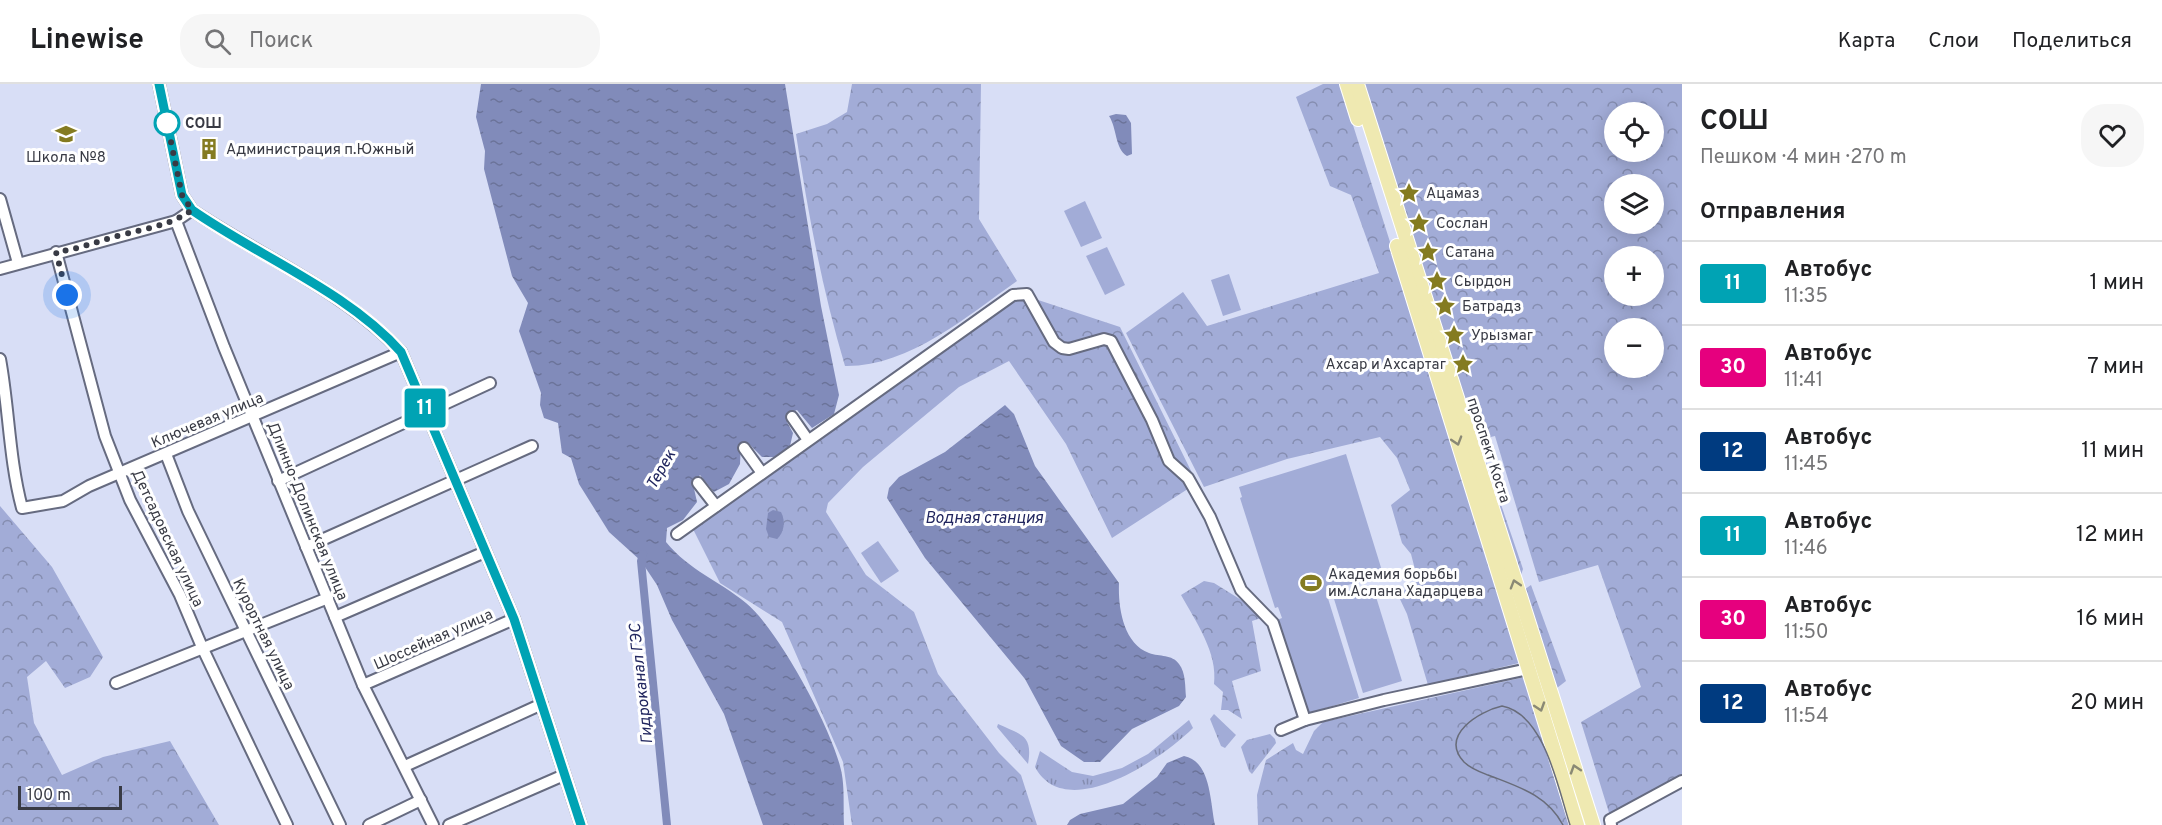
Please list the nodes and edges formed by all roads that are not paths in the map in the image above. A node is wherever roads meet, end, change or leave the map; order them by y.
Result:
1 (159, 84) edge
2 (1347, 84) edge
3 (1357, 84) edge
4 (0, 199) edge
5 (192, 210) junction
6 (176, 221) junction
7 (56, 252) junction
8 (18, 263) junction
9 (0, 268) edge
10 (401, 352) junction
11 (0, 359) edge
12 (490, 383) dead end
13 (427, 412) junction
14 (253, 417) junction
15 (792, 417) dead end
16 (808, 440) junction
17 (532, 446) dead end
18 (744, 448) dead end
19 (166, 454) junction
20 (121, 473) junction
21 (762, 473) junction
22 (279, 480) junction
23 (458, 481) junction
24 (698, 483) dead end
25 (716, 506) junction
26 (677, 534) dead end
27 (306, 547) junction
28 (485, 552) junction
29 (328, 598) junction
30 (335, 617) junction
31 (514, 619) junction
32 (246, 628) junction
33 (202, 647) junction
34 (1534, 667) junction
35 (116, 683) dead end
36 (363, 685) junction
37 (542, 704) junction
38 (1305, 720) junction
39 (1281, 730) dead end
40 (405, 766) junction
41 (564, 775) junction
42 (1682, 781) edge
43 (421, 800) junction
44 (287, 825) edge
45 (339, 825) edge
46 (369, 825) edge
47 (433, 825) edge
48 (449, 825) edge
49 (581, 825) edge
50 (1577, 825) edge
51 (1593, 825) edge
52 (1611, 825) edge

1 - 5 street
2 -> 34 main road, проспект Коста
34 -> 3 main road, проспект Коста
4 - 8 street
5 - 6 street
5 - 10 street
6 - 7 street
6 - 14 street, Длинно-Долинская улица
7 - 8 street
7 - 20 street, Детсадовская улица
8 - 9 street
10 - 13 street
10 - 14 street, Ключевая улица
11 - 20 street, Ключевая улица
12 - 13 street
13 - 22 street
13 - 23 street
14 - 19 street, Ключевая улица
14 - 22 street, Длинно-Долинская улица
15 - 16 street
16 - 21 street
16 - 38 street
17 - 23 street
18 - 21 street
19 - 20 street, Ключевая улица
19 - 32 street, Курортная улица
20 - 33 street, Детсадовская улица
21 - 25 street
22 - 27 street, Длинно-Долинская улица
23 - 27 street
23 - 28 street
24 - 25 street
25 - 26 street
27 - 29 street, Длинно-Долинская улица
28 - 30 street
28 - 31 street
29 - 30 street, Длинно-Долинская улица
29 - 32 street
30 - 36 street, Длинно-Долинская улица
31 - 36 street, Шоссейная улица
31 - 37 street
32 - 33 street
32 - 45 street, Курортная улица
33 - 35 street
33 - 44 street, Детсадовская улица
34 - 38 street
34 -> 50 main road, проспект Коста
51 -> 34 main road, проспект Коста
36 - 40 street, Длинно-Долинская улица
37 - 40 street
37 - 41 street
38 - 39 street
40 - 43 street, Длинно-Долинская улица
41 - 48 street
41 - 49 street
42 - 52 street
43 - 46 street
43 - 47 street, Длинно-Долинская улица

